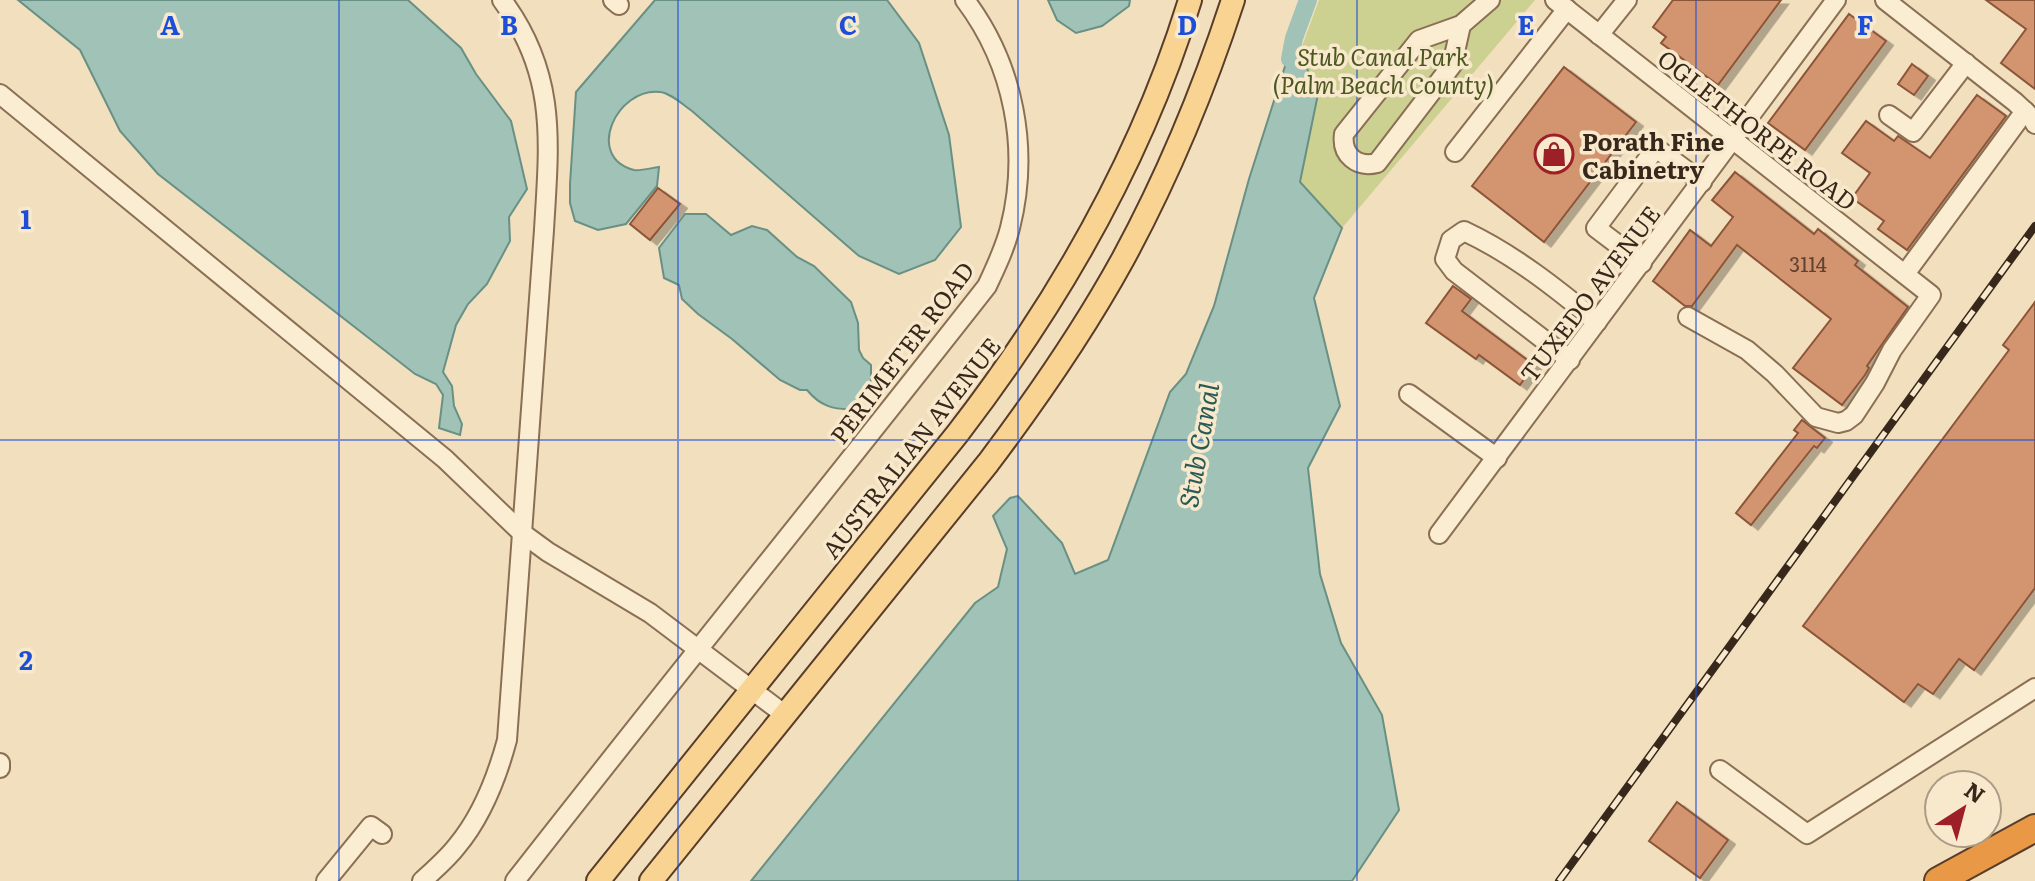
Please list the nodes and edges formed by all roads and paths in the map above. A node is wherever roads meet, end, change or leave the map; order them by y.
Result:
1 (502, 0) edge
2 (965, 0) edge
3 (1190, 0) edge
4 (1233, 0) edge
5 (1490, 0) edge
6 (1627, 0) edge
7 (1836, 0) edge
8 (1885, 0) edge
9 (1561, 5) edge
10 (1461, 25) junction
11 (1599, 35) junction
12 (1966, 63) junction
13 (0, 94) edge
14 (1889, 115) dead end
15 (2032, 118) edge
16 (1733, 140) junction
17 (1455, 152) dead end
18 (1702, 182) junction
19 (1642, 263) junction
20 (1905, 274) junction
21 (1688, 317) dead end
22 (1597, 322) junction
23 (1570, 360) junction
24 (1409, 394) dead end
25 (1497, 458) junction
26 (522, 533) junction
27 (1439, 534) dead end
28 (698, 649) junction
29 (2035, 688) edge
30 (751, 689) junction
31 (784, 714) junction
32 (1720, 770) dead end
33 (2035, 828) edge
34 (382, 834) dead end
35 (326, 881) edge
36 (422, 881) edge
37 (515, 881) edge
38 (598, 881) edge
39 (651, 881) edge
40 (1938, 881) edge

1 - 26 street
2 - 28 street, PERIMETER ROAD
3 - 30 main road, AUSTRALIAN AVENUE
4 - 31 main road
5 - 10 street
6 - 11 street
7 - 16 street, TUXEDO AVENUE
8 - 12 street
9 - 11 street, OGLETHORPE ROAD
9 - 17 street
10 - 10 street
11 - 16 street, OGLETHORPE ROAD
12 - 14 street
12 - 15 street
13 - 26 street
15 - 20 street
16 - 18 street, TUXEDO AVENUE
16 - 20 street, OGLETHORPE ROAD
18 - 19 street, TUXEDO AVENUE
18 - 19 street
19 - 22 street, TUXEDO AVENUE
20 - 21 street, OGLETHORPE ROAD
22 - 23 street, TUXEDO AVENUE
22 - 23 street
23 - 25 street, TUXEDO AVENUE
24 - 25 street
25 - 27 street, TUXEDO AVENUE
26 - 28 street
26 - 36 street
28 - 30 street
28 - 37 street, PERIMETER ROAD
29 - 32 street
30 - 31 street
30 - 38 main road, AUSTRALIAN AVENUE
31 - 39 main road
33 - 40 highway
34 - 35 street

